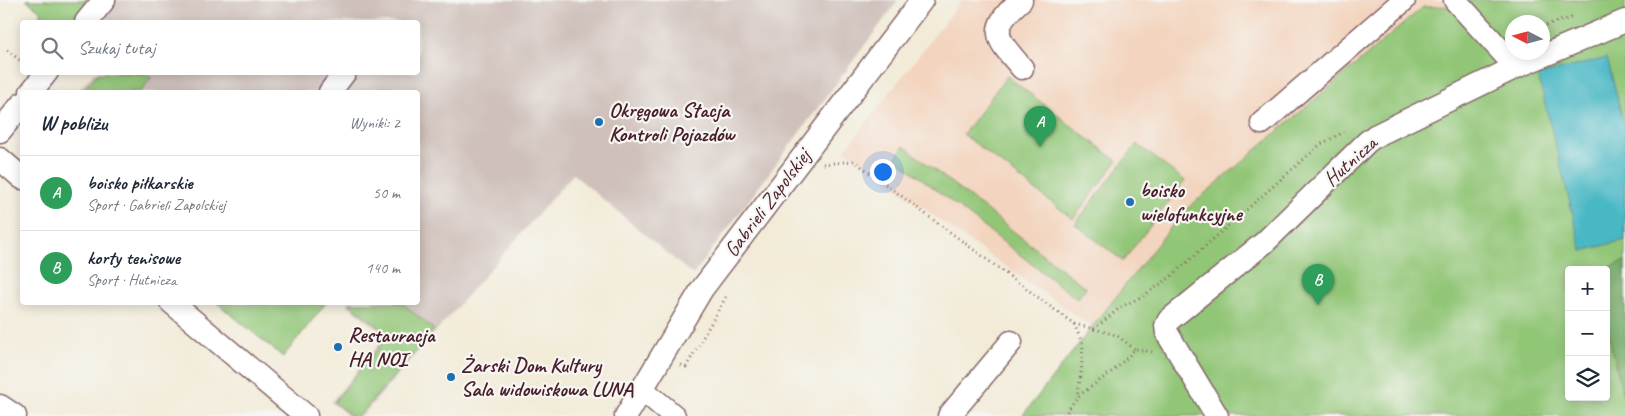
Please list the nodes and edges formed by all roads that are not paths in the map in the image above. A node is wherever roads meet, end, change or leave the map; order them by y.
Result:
1 (104, 0) edge
2 (1021, 0) edge
3 (1404, 0) edge
4 (1455, 0) edge
5 (917, 3) edge
6 (88, 20) edge
7 (1625, 21) edge
8 (1516, 67) junction
9 (1022, 68) dead end
10 (45, 75) edge
11 (343, 75) edge
12 (34, 90) edge
13 (332, 90) edge
14 (20, 106) edge
15 (1262, 123) dead end
16 (0, 131) edge
17 (0, 159) edge
18 (20, 176) edge
19 (175, 305) edge
20 (1011, 342) dead end
21 (642, 390) junction
22 (0, 406) edge
23 (15, 416) edge
24 (306, 416) edge
25 (626, 416) edge
26 (674, 416) edge
27 (949, 416) edge
28 (1217, 416) edge

1 - 6 street
2 - 9 street
3 - 15 street
4 - 8 street
5 - 21 street, Gabrieli Zapolskiej
7 - 8 street, Hutnicza
8 - 28 street, Hutnicza
10 - 12 street
11 - 13 street
14 - 16 street
17 - 18 street
19 - 24 street
20 - 27 street
21 - 25 street, Gabrieli Zapolskiej
21 - 26 street
22 - 23 street

